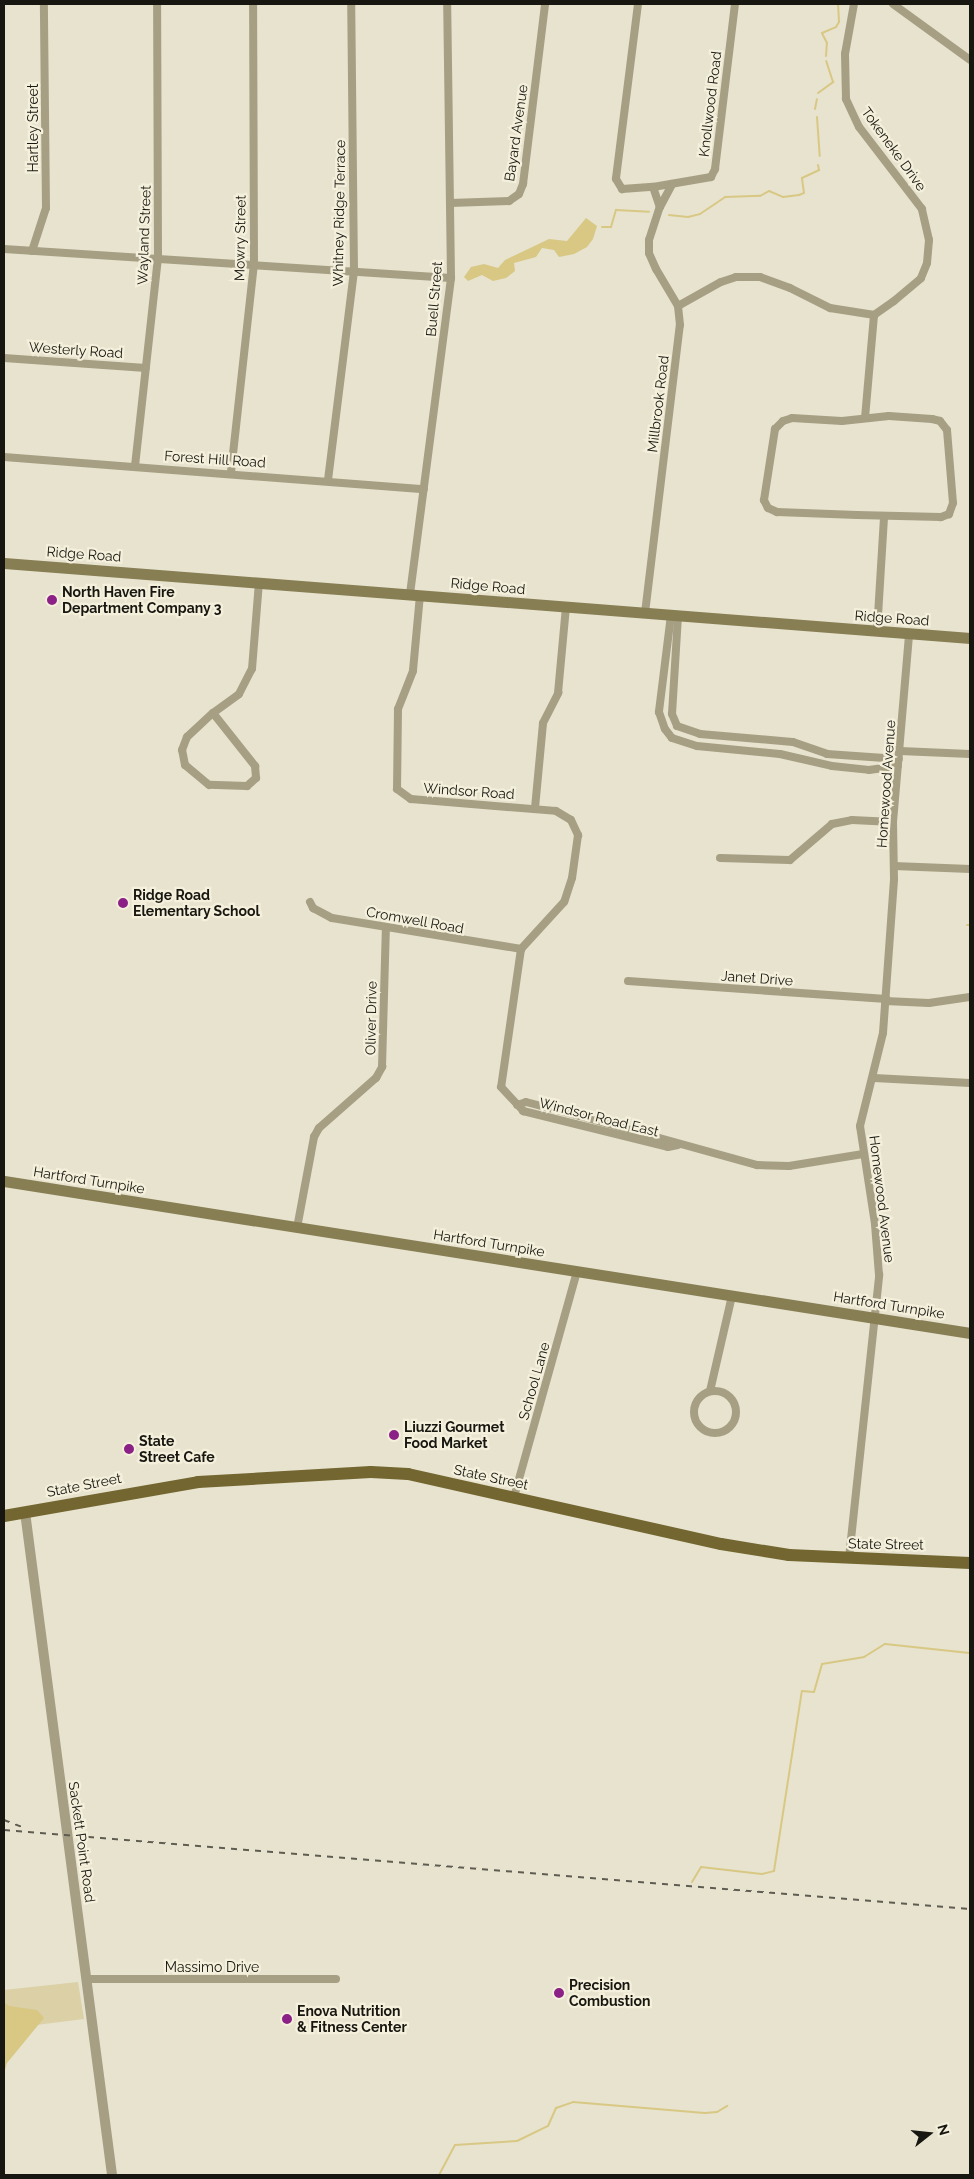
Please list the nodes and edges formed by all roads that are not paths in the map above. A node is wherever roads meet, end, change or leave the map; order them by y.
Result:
1 (44, 4) edge
2 (157, 4) edge
3 (253, 4) edge
4 (351, 4) edge
5 (447, 4) edge
6 (545, 4) edge
7 (638, 4) edge
8 (735, 4) edge
9 (854, 4) edge
10 (893, 4) edge
11 (970, 60) edge
12 (672, 184) junction
13 (653, 187) junction
14 (450, 203) junction
15 (660, 207) junction
16 (4, 249) edge
17 (32, 251) junction
18 (158, 259) junction
19 (254, 264) junction
20 (354, 271) junction
21 (451, 278) junction
22 (678, 306) junction
23 (874, 314) junction
24 (4, 358) edge
25 (146, 368) junction
26 (865, 418) junction
27 (4, 456) edge
28 (135, 466) junction
29 (231, 472) junction
30 (328, 480) junction
31 (424, 489) junction
32 (884, 516) junction
33 (4, 563) edge
34 (259, 582) junction
35 (415, 595) junction
36 (566, 607) junction
37 (645, 613) junction
38 (674, 616) junction
39 (877, 632) junction
40 (909, 635) junction
41 (970, 638) edge
42 (213, 713) junction
43 (674, 724) junction
44 (664, 730) junction
45 (900, 751) junction
46 (970, 754) edge
47 (898, 763) junction
48 (535, 808) junction
49 (893, 822) junction
50 (720, 858) dead end
51 (894, 866) junction
52 (970, 868) edge
53 (310, 902) dead end
54 (386, 928) junction
55 (521, 950) junction
56 (628, 982) dead end
57 (970, 997) edge
58 (886, 1000) junction
59 (874, 1078) junction
60 (970, 1083) edge
61 (863, 1154) junction
62 (4, 1181) edge
63 (297, 1228) junction
64 (577, 1272) junction
65 (732, 1296) junction
66 (875, 1318) junction
67 (970, 1333) edge
68 (710, 1391) junction
69 (514, 1497) junction
70 (26, 1512) junction
71 (4, 1516) edge
72 (849, 1558) junction
73 (970, 1563) edge
74 (87, 1979) junction
75 (336, 1979) dead end
76 (112, 2175) edge

1 - 17 street, Hartley Street
2 - 18 street, Wayland Street
3 - 19 street, Mowry Street
4 - 20 street, Whitney Ridge Terrace
5 - 14 street, Buell Street
6 - 14 street, Bayard Avenue
7 - 13 street
8 - 12 street, Knollwood Road
9 - 23 street, Tokeneke Drive
10 - 11 street
12 - 13 street, Knollwood Road
12 - 15 street, Millbrook Road
13 - 15 street
14 - 21 street, Buell Street
15 - 22 street, Millbrook Road
16 - 17 street
17 - 18 street
18 - 19 street
18 - 25 street, Wayland Street
19 - 20 street
19 - 29 street, Mowry Street
20 - 21 street
20 - 30 street, Whitney Ridge Terrace
21 - 31 street, Buell Street
22 - 23 street
22 - 37 street, Millbrook Road
23 - 26 street
24 - 25 street, Westerly Road
25 - 28 street, Wayland Street
26 - 32 street
26 - 32 street
27 - 28 street, Forest Hill Road
28 - 29 street, Forest Hill Road
29 - 30 street, Forest Hill Road
30 - 31 street, Forest Hill Road
31 - 35 street, Buell Street
32 - 39 street
33 - 34 main road, Ridge Road
34 - 35 main road, Ridge Road
34 - 42 street
35 - 36 main road, Ridge Road
35 - 48 street, Windsor Road
36 - 37 main road, Ridge Road
36 - 48 street
37 - 38 main road, Ridge Road
38 - 39 main road, Ridge Road
38 - 43 street
38 - 44 street
39 - 40 main road, Ridge Road
40 - 41 main road, Ridge Road
40 - 45 street, Homewood Avenue
42 - 42 street
43 - 44 street
43 - 47 street
44 - 47 street
45 - 46 street
45 - 47 street, Homewood Avenue
47 - 49 street, Homewood Avenue
48 - 55 street
49 - 50 street
49 - 51 street, Homewood Avenue
51 - 52 street
51 - 58 street, Homewood Avenue
53 - 54 street, Cromwell Road
54 - 55 street, Cromwell Road
54 - 63 street, Oliver Drive
55 - 61 street, Windsor Road East
56 - 58 street, Janet Drive
57 - 58 street, Janet Drive
58 - 59 street, Homewood Avenue
59 - 60 street
59 - 61 street, Homewood Avenue
61 - 66 street, Homewood Avenue
62 - 63 main road, Hartford Turnpike
63 - 64 main road, Hartford Turnpike
64 - 65 main road, Hartford Turnpike
64 - 69 street, School Lane
65 - 66 main road, Hartford Turnpike
65 - 68 street
66 - 67 main road, Hartford Turnpike
66 - 72 street, Homewood Avenue
68 - 68 street
69 - 70 main road, State Street
69 - 72 main road, State Street
70 - 71 main road, State Street
70 - 74 street, Sackett Point Road
72 - 73 main road, State Street
74 - 75 street, Massimo Drive
74 - 76 street, Sackett Point Road

